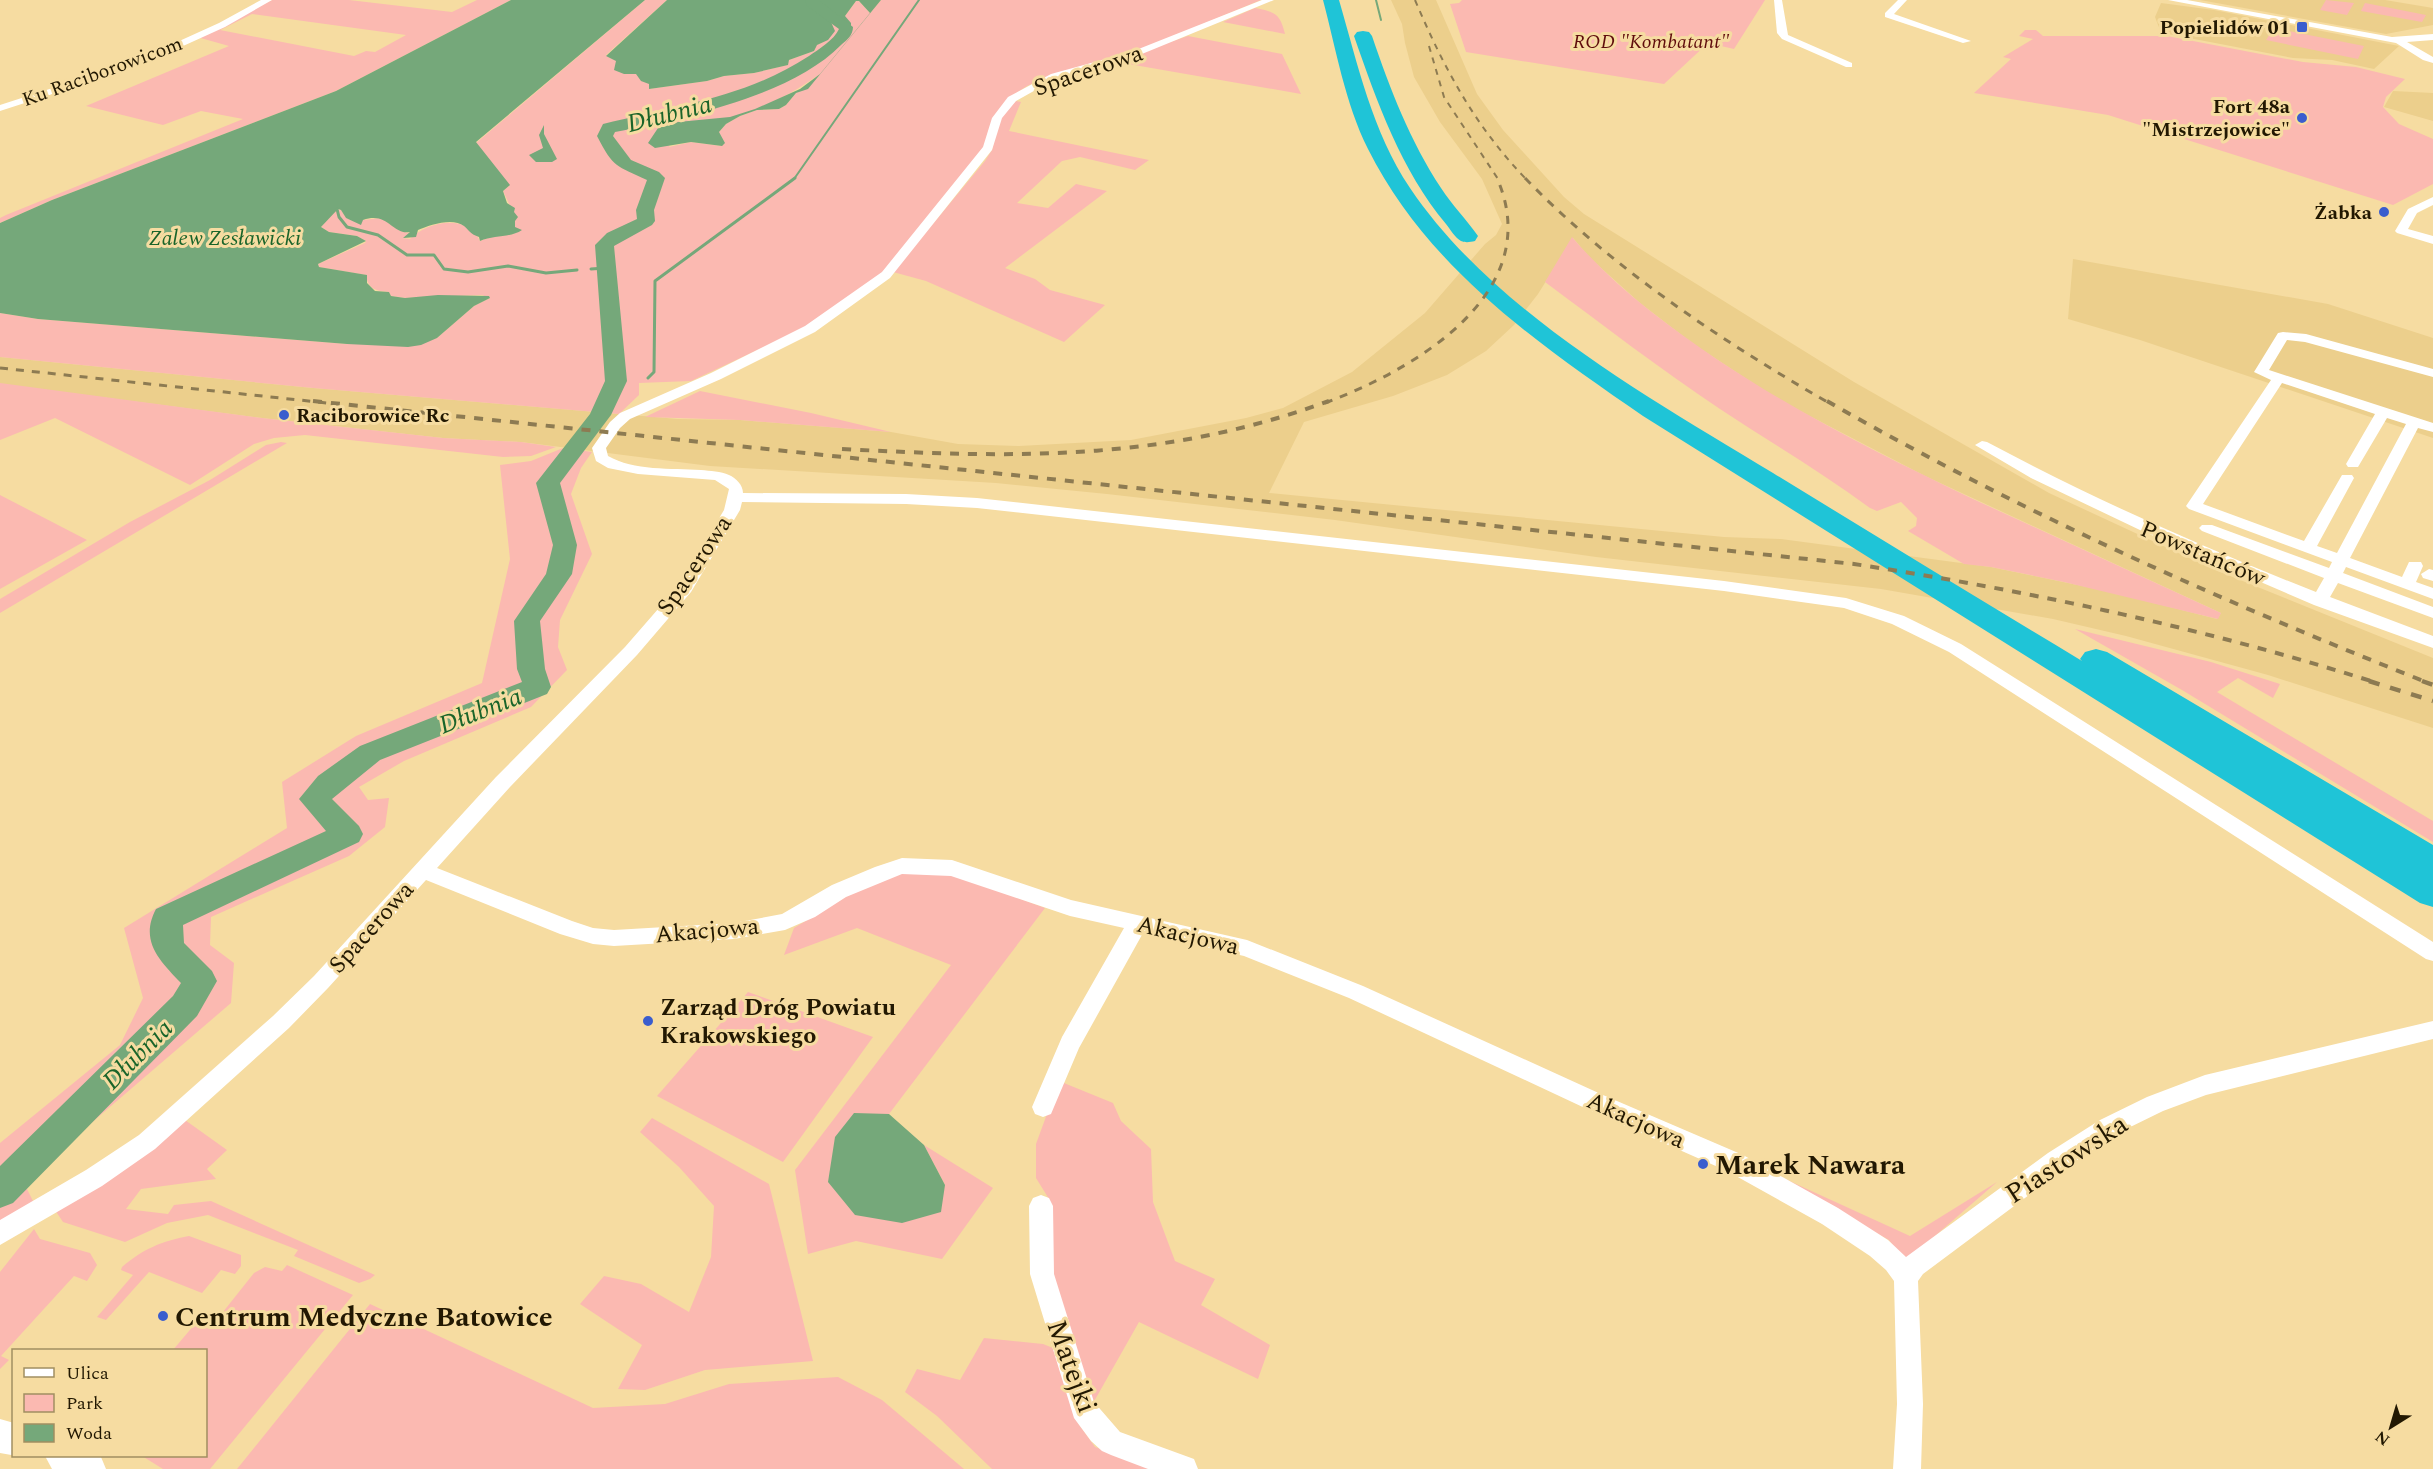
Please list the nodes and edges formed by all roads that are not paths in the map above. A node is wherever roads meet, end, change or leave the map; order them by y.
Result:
1 (268, 0) edge
2 (1270, 0) edge
3 (1331, 0) edge
4 (1778, 0) edge
5 (1903, 0) edge
6 (2172, 0) edge
7 (1358, 22) dead end
8 (2433, 37) edge
9 (2398, 40) junction
10 (1966, 41) dead end
11 (2433, 60) edge
12 (1849, 65) dead end
13 (0, 108) edge
14 (2433, 200) edge
15 (2433, 240) edge
16 (1473, 252) junction
17 (1523, 303) junction
18 (2433, 373) edge
19 (2280, 378) junction
20 (2383, 412) junction
21 (2414, 422) junction
22 (2433, 428) edge
23 (1982, 445) dead end
24 (736, 497) junction
25 (2263, 514) dead end
26 (2207, 528) dead end
27 (2255, 529) junction
28 (2308, 548) junction
29 (2343, 561) junction
30 (2426, 572) edge
31 (2334, 576) junction
32 (2407, 584) junction
33 (2433, 594) edge
34 (2320, 601) junction
35 (2433, 613) edge
36 (2433, 642) edge
37 (2433, 862) edge
38 (422, 870) junction
39 (2433, 893) edge
40 (1137, 924) junction
41 (2433, 953) edge
42 (2433, 1030) edge
43 (1043, 1107) dead end
44 (1041, 1206) dead end
45 (0, 1233) edge
46 (1906, 1278) junction
47 (66, 1457) edge
48 (89, 1469) edge
49 (1184, 1469) edge
50 (1907, 1469) edge

1 - 13 street, Ku Raciborowicom
2 - 24 street, Spacerowa
3 - 16 highway
4 - 12 street
5 - 10 street
6 - 9 street
7 - 16 highway
8 - 9 street
9 - 11 street
14 - 15 street
16 - 17 highway
17 - 37 highway
17 - 39 highway
18 - 19 street
19 - 20 street
19 - 27 street
20 - 21 street
20 - 28 street
21 - 22 street
21 - 29 street
23 - 34 street, Powstańców
24 - 38 street, Spacerowa
24 - 41 street
25 - 27 street
26 - 31 street
27 - 28 street
28 - 29 street
29 - 31 street
29 - 32 street
30 - 32 street
31 - 34 street
31 - 35 street
32 - 33 street
34 - 36 street, Powstańców
38 - 40 street, Akacjowa
38 - 45 street, Spacerowa
40 - 43 street
40 - 46 street, Akacjowa
42 - 46 street, Piastowska
44 - 49 street, Matejki
46 - 50 street
47 - 48 street

